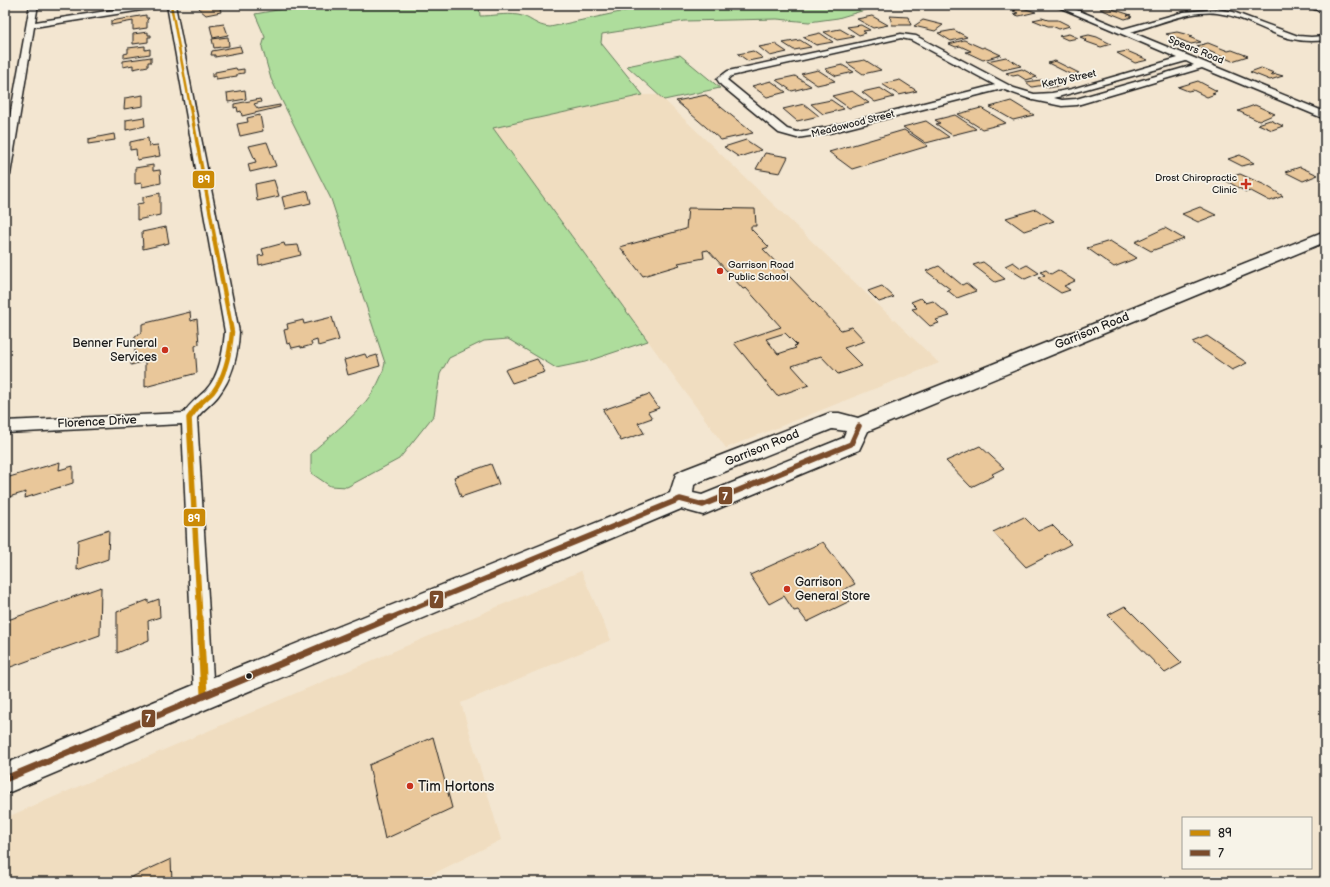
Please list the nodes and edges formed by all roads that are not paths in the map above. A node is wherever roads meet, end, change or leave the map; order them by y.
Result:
1 (34, 5) edge
2 (161, 5) edge
3 (171, 5) edge
4 (1058, 5) edge
5 (1308, 5) edge
6 (1325, 11) edge
7 (30, 25) junction
8 (1122, 32) junction
9 (1325, 38) edge
10 (1187, 58) junction
11 (1203, 65) junction
12 (1003, 86) junction
13 (1033, 97) junction
14 (1325, 116) edge
15 (5, 175) edge
16 (1325, 236) edge
17 (190, 418) junction
18 (859, 426) junction
19 (5, 427) edge
20 (680, 499) junction
21 (204, 695) junction
22 (5, 779) edge

1 - 7 street
2 - 7 street
3 - 17 street
4 - 8 street, Spears Road
5 - 6 street
7 - 15 street
8 - 9 street
8 - 10 street, Spears Road
10 - 11 street, Spears Road
10 - 13 street, Kerby Street
11 - 13 street, Kerby Street
11 - 14 street, Spears Road
12 - 12 street, Meadowood Street
12 - 13 street
16 - 18 main road, Garrison Road
17 - 19 street, Florence Drive
17 - 21 street
18 - 20 main road
18 - 20 main road, Garrison Road
20 - 21 main road
21 - 22 main road

